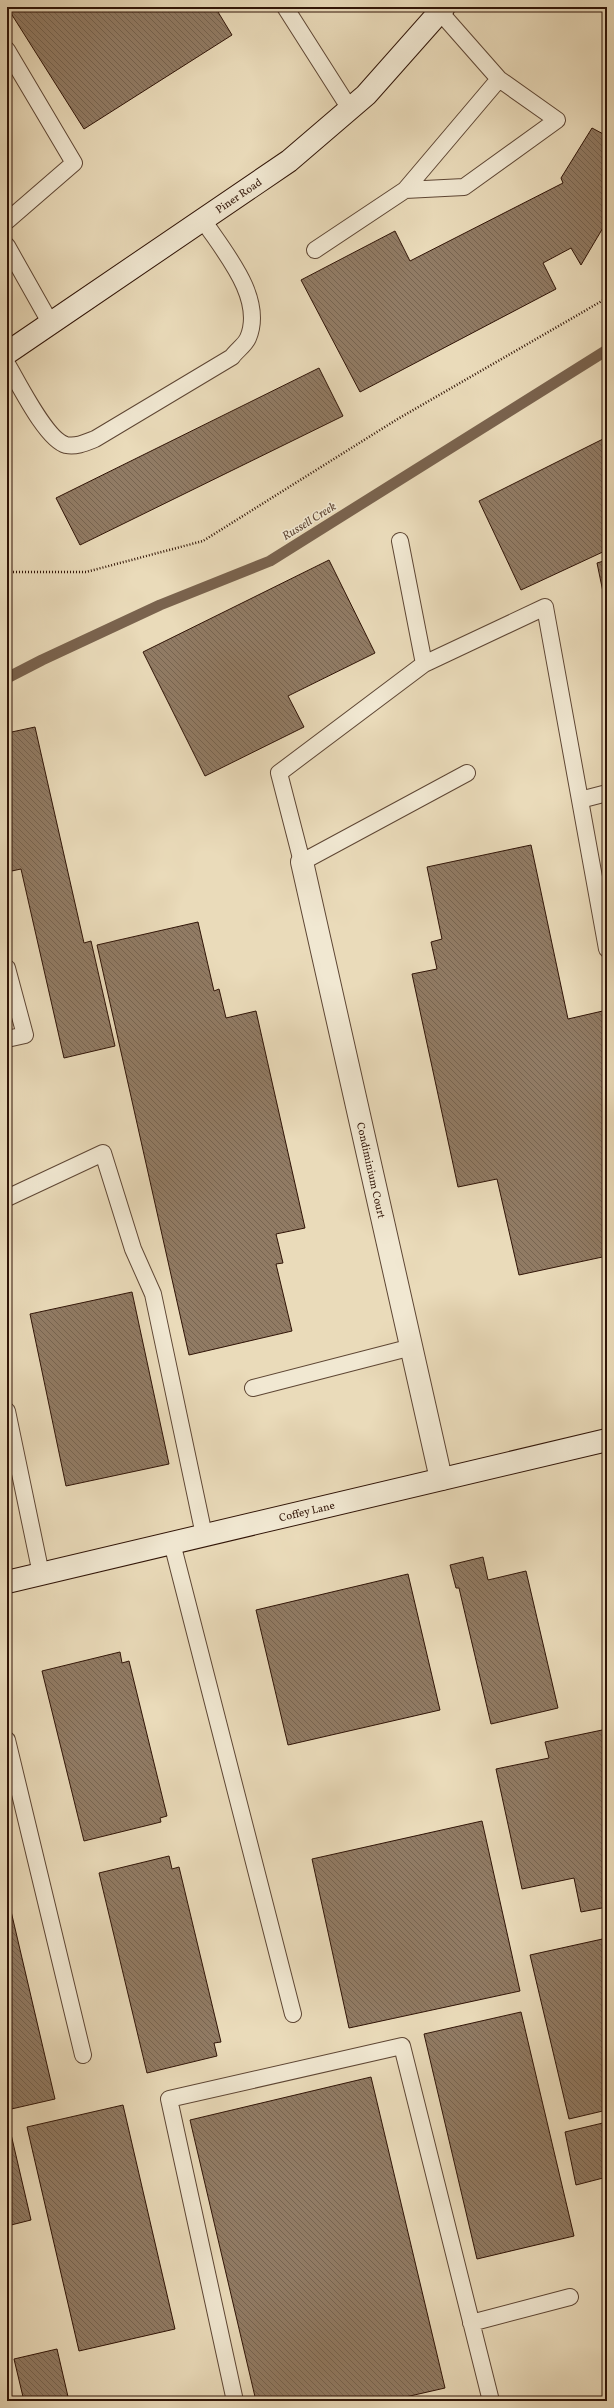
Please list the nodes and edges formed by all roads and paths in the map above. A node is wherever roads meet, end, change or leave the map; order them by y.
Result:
1 (285, 7) edge
2 (442, 10) edge
3 (7, 50) edge
4 (499, 79) junction
5 (350, 109) junction
6 (405, 190) junction
7 (203, 220) junction
8 (7, 221) edge
9 (7, 246) edge
10 (315, 250) dead end
11 (607, 298) edge
12 (51, 324) junction
13 (7, 353) edge
14 (7, 364) edge
15 (400, 540) dead end
16 (7, 572) edge
17 (424, 664) junction
18 (467, 773) dead end
19 (607, 793) edge
20 (580, 800) junction
21 (302, 862) junction
22 (607, 949) edge
23 (7, 968) edge
24 (7, 1039) edge
25 (7, 1198) edge
26 (412, 1347) junction
27 (253, 1388) dead end
28 (7, 1411) edge
29 (607, 1440) edge
30 (441, 1479) junction
31 (204, 1535) junction
32 (172, 1543) junction
33 (41, 1574) junction
34 (7, 1582) edge
35 (7, 1740) edge
36 (292, 2014) dead end
37 (83, 2055) dead end
38 (570, 2297) dead end
39 (471, 2323) junction
40 (235, 2401) edge
41 (491, 2401) edge

1 - 5 lane
2 - 4 lane
2 - 5 street, Piner Road
3 - 8 lane
4 - 6 lane
4 - 6 lane
5 - 7 street, Piner Road
6 - 10 lane
7 - 12 street, Piner Road
7 - 14 lane
9 - 12 lane
11 - 16 path
12 - 13 street, Piner Road
15 - 17 lane
17 - 20 lane
17 - 21 lane
18 - 21 lane
19 - 20 lane
20 - 22 lane
21 - 26 street, Condiminium Court
23 - 24 lane
25 - 31 lane
26 - 27 lane
26 - 30 street, Condiminium Court
28 - 33 lane
29 - 30 street, Coffey Lane
30 - 31 street, Coffey Lane
31 - 32 street, Coffey Lane
32 - 33 street, Coffey Lane
32 - 36 lane
33 - 34 street, Coffey Lane
35 - 37 lane
38 - 39 lane
39 - 40 lane
39 - 41 lane

